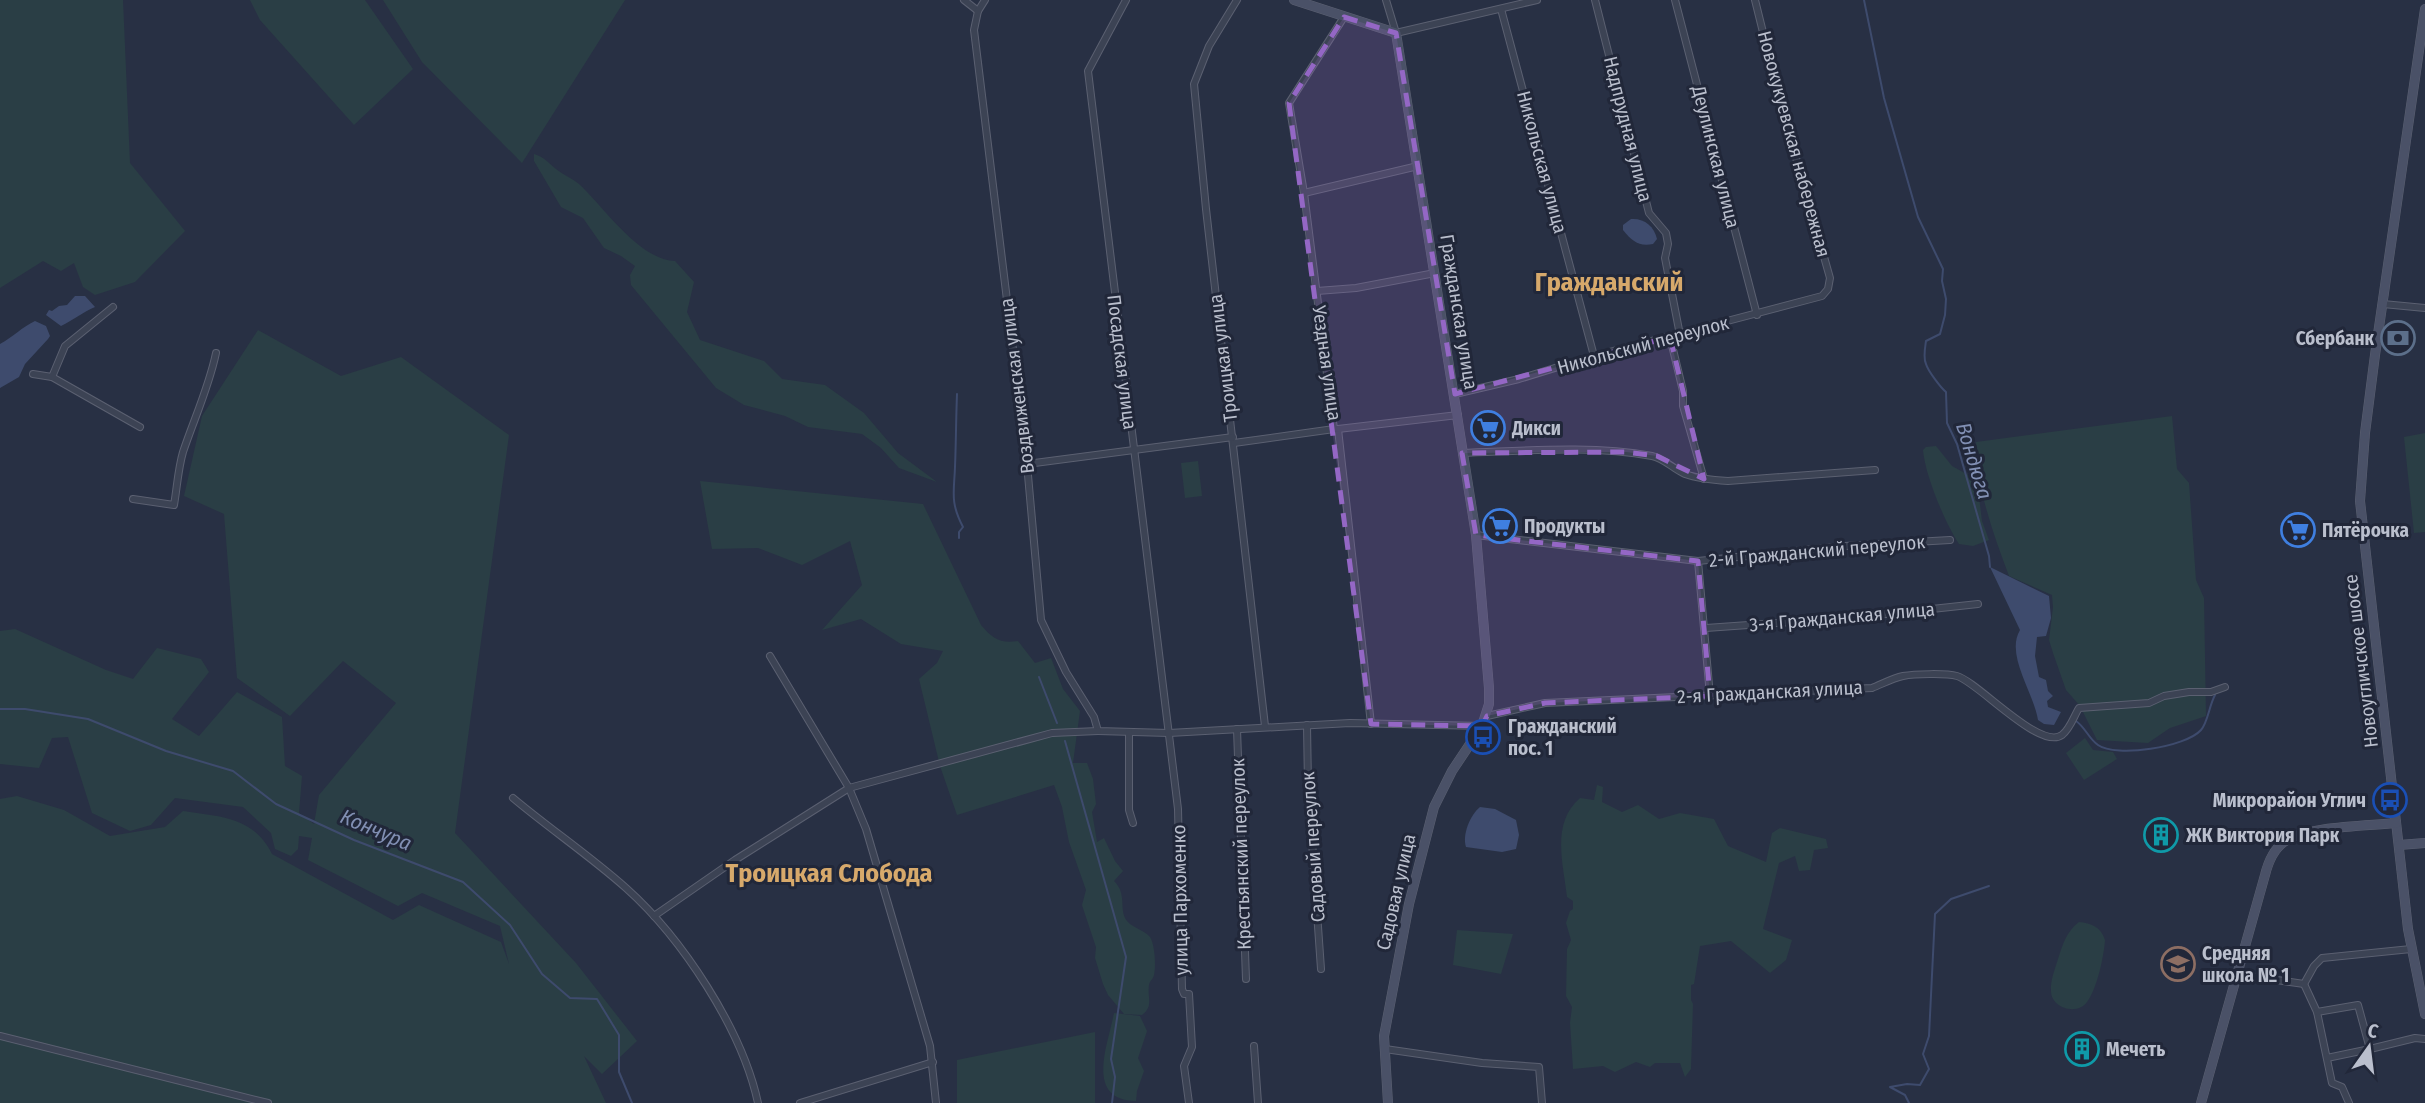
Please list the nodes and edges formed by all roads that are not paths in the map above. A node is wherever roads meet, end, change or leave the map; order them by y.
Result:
1 (964, 0) edge
2 (985, 0) edge
3 (1126, 0) edge
4 (1237, 0) edge
5 (1294, 0) edge
6 (1386, 0) edge
7 (1537, 0) edge
8 (1595, 0) edge
9 (1675, 0) edge
10 (1755, 0) edge
11 (1501, 9) junction
12 (2425, 9) edge
13 (978, 10) junction
14 (1344, 17) junction
15 (1396, 33) junction
16 (1418, 166) junction
17 (1304, 193) junction
18 (1435, 273) junction
19 (1828, 289) joint
20 (1317, 291) junction
21 (2383, 304) junction
22 (113, 307) dead end
23 (2425, 308) edge
24 (1757, 315) junction
25 (1680, 335) junction
26 (1670, 337) junction
27 (216, 353) dead end
28 (1594, 356) junction
29 (33, 374) dead end
30 (52, 377) junction
31 (1455, 394) junction
32 (1458, 415) junction
33 (140, 427) dead end
34 (1336, 429) junction
35 (1233, 440) junction
36 (1133, 449) junction
37 (1462, 453) junction
38 (1027, 464) junction
39 (1875, 470) dead end
40 (1704, 479) junction
41 (133, 499) dead end
42 (1476, 535) junction
43 (1950, 540) dead end
44 (1698, 561) junction
45 (1978, 604) dead end
46 (1706, 628) junction
47 (770, 656) dead end
48 (2225, 687) dead end
49 (1710, 696) junction
50 (1489, 704) joint
51 (1487, 716) junction
52 (1371, 724) junction
53 (1307, 725) junction
54 (1265, 726) junction
55 (1482, 726) junction
56 (1237, 729) junction
57 (1098, 731) junction
58 (1129, 732) junction
59 (1169, 733) junction
60 (849, 788) junction
61 (513, 798) dead end
62 (1133, 823) dead end
63 (2396, 823) junction
64 (2425, 843) edge
65 (2399, 845) junction
66 (654, 916) junction
67 (2411, 949) junction
68 (1321, 969) dead end
69 (2236, 974) junction
70 (1246, 979) dead end
71 (2304, 984) junction
72 (2317, 1012) junction
73 (2425, 1014) edge
74 (0, 1036) edge
75 (2425, 1040) edge
76 (1254, 1046) dead end
77 (1385, 1049) junction
78 (2370, 1049) junction
79 (2327, 1058) junction
80 (933, 1062) junction
81 (268, 1103) edge
82 (758, 1103) edge
83 (800, 1103) edge
84 (936, 1103) edge
85 (1189, 1103) edge
86 (1258, 1103) edge
87 (1388, 1103) edge
88 (1542, 1103) edge
89 (2201, 1103) edge
90 (2349, 1103) edge

1 - 13 street
2 - 13 street
3 - 36 street, Посадская улица
4 - 35 street, Троицкая улица
5 - 14 main road
6 - 15 street
7 - 11 street
8 - 25 street, Надпрудная улица
9 - 24 street, Деулинская улица
10 - 19 street, Новокукуевская набережная
11 - 15 street
11 - 28 street, Никольская улица
12 - 21 main road, Новоугличское шоссе
13 - 38 street, Воздвиженская улица
14 - 15 main road
14 - 17 street, Уездная улица
15 - 16 main road, Гражданская улица
16 - 17 street
16 - 18 main road, Гражданская улица
17 - 20 street, Уездная улица
18 - 20 street
18 - 31 main road, Гражданская улица
19 - 24 street, Никольский переулок
20 - 34 street, Уездная улица
21 - 23 street
21 - 63 main road, Новоугличское шоссе
22 - 30 street
24 - 25 street, Никольский переулок
25 - 26 street, Никольский переулок
26 - 28 street, Никольский переулок
26 - 40 street
27 - 41 street
28 - 31 street, Никольский переулок
29 - 30 street
30 - 33 street
31 - 32 main road, Гражданская улица
32 - 34 street
32 - 37 main road, Гражданская улица
34 - 35 street
34 - 52 street, Уездная улица
35 - 36 street
35 - 54 street, Троицкая улица
36 - 38 street
36 - 59 street, Посадская улица
37 - 40 street
37 - 42 main road, Гражданская улица
38 - 57 street, Воздвиженская улица
39 - 40 street
42 - 44 street, 2-й Гражданский переулок
42 - 50 main road, Гражданская улица
43 - 44 street, 2-й Гражданский переулок
44 - 46 street
45 - 46 street, 3-я Гражданская улица
46 - 49 street
47 - 60 street
48 - 49 street, 2-я Гражданская улица
49 - 51 street, 2-я Гражданская улица
50 - 51 main road, Садовая улица
51 - 55 main road, Садовая улица
52 - 53 street
52 - 55 street
53 - 54 street
53 - 68 street, Садовый переулок
54 - 56 street
55 - 77 main road, Садовая улица
56 - 59 street
56 - 70 street, Крестьянский переулок
57 - 58 street
57 - 60 street
58 - 59 street
58 - 62 street
59 - 85 street, улица Пархоменко
60 - 66 street
60 - 80 street
61 - 66 street
63 - 65 main road, Новоугличское шоссе
63 - 69 main road
64 - 65 main road
65 - 67 main road, Новоугличское шоссе
66 - 82 street
67 - 71 street
67 - 73 main road, Новоугличское шоссе
69 - 71 street
69 - 89 main road
71 - 72 street
72 - 78 street
72 - 79 street
74 - 81 street
75 - 78 street
76 - 86 street
77 - 87 main road, Садовая улица
77 - 88 street
78 - 79 street
79 - 90 street
80 - 83 street
80 - 84 street

